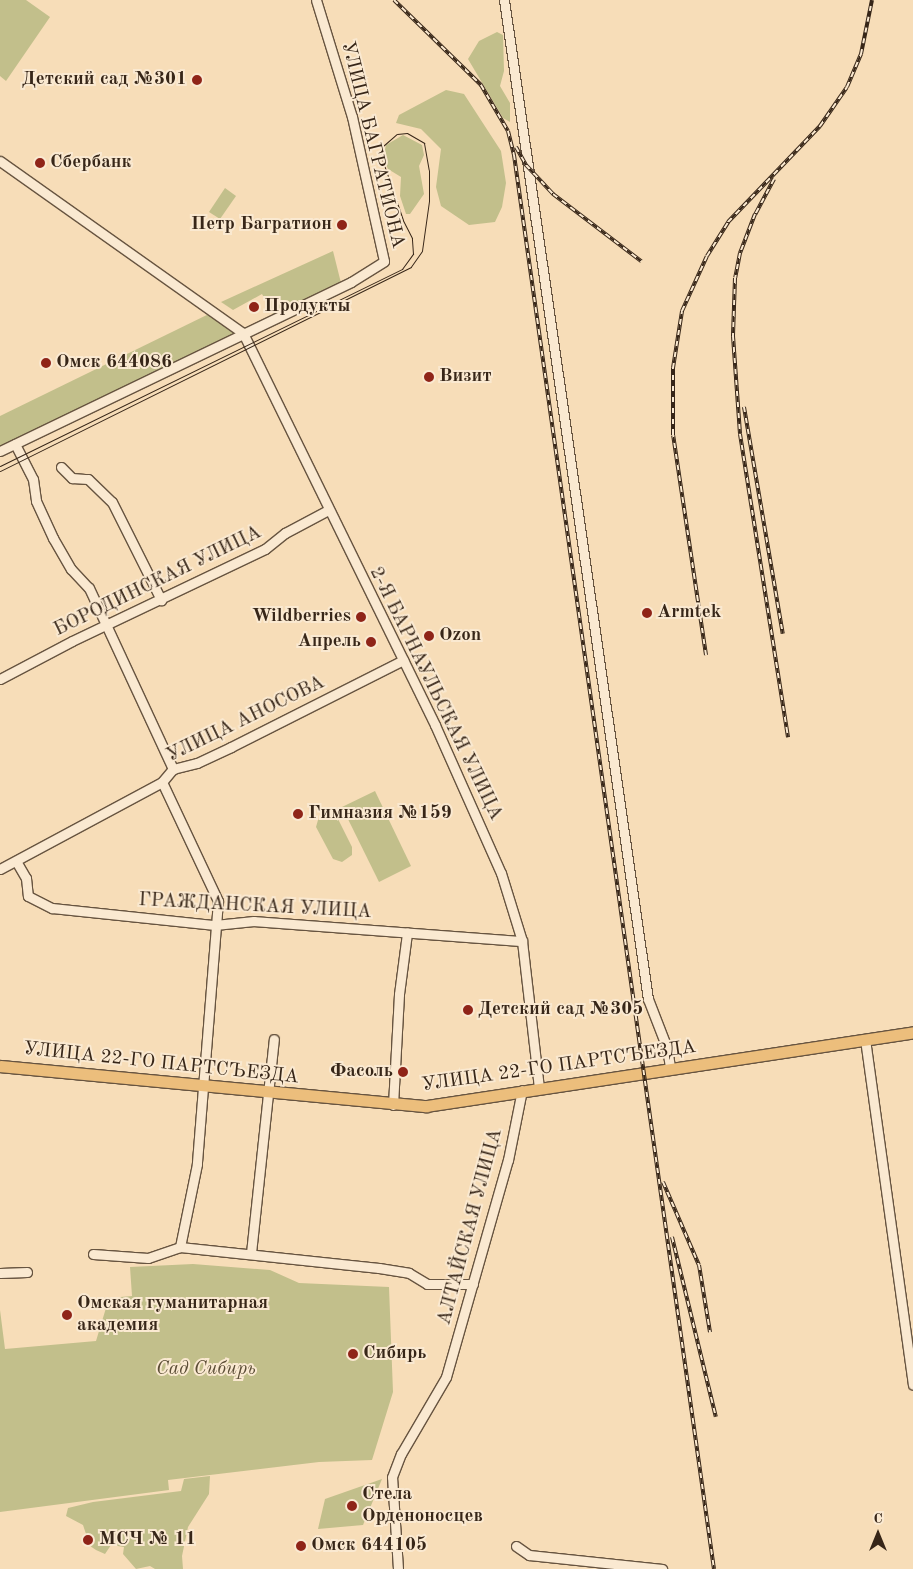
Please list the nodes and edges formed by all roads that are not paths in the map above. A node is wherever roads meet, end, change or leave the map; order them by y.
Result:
1 (316, 0) edge
2 (504, 0) edge
3 (0, 161) edge
4 (243, 333) junction
5 (15, 444) junction
6 (0, 451) edge
7 (61, 467) dead end
8 (328, 510) junction
9 (161, 600) junction
10 (106, 626) junction
11 (403, 660) junction
12 (0, 679) edge
13 (173, 768) junction
14 (162, 782) junction
15 (16, 861) junction
16 (0, 869) edge
17 (215, 924) junction
18 (407, 933) junction
19 (522, 941) junction
20 (913, 1032) edge
21 (274, 1039) dead end
22 (865, 1039) junction
23 (0, 1066) edge
24 (670, 1068) junction
25 (202, 1086) junction
26 (539, 1087) junction
27 (522, 1090) junction
28 (268, 1092) junction
29 (393, 1105) junction
30 (180, 1247) junction
31 (251, 1253) junction
32 (93, 1254) dead end
33 (27, 1272) dead end
34 (0, 1273) edge
35 (473, 1284) junction
36 (913, 1385) edge
37 (516, 1546) dead end
38 (662, 1568) edge
39 (398, 1569) edge

1 - 4 street, УЛИЦА БАГРАТИОНА
2 - 24 street
3 - 4 street
4 - 5 street, УЛИЦА БАГРАТИОНА
4 - 8 street, 2-Я БАРНАУЛЬСКАЯ УЛИЦА
5 - 6 street, УЛИЦА БАГРАТИОНА
5 - 10 street
7 - 9 street
8 - 9 street, БОРОДИНСКАЯ УЛИЦА
8 - 11 street, 2-Я БАРНАУЛЬСКАЯ УЛИЦА
9 - 10 street, БОРОДИНСКАЯ УЛИЦА
10 - 12 street, БОРОДИНСКАЯ УЛИЦА
10 - 13 street
11 - 13 street, УЛИЦА АНОСОВА
11 - 19 street, 2-Я БАРНАУЛЬСКАЯ УЛИЦА
13 - 14 street, УЛИЦА АНОСОВА
14 - 15 street, УЛИЦА АНОСОВА
14 - 17 street
15 - 16 street, УЛИЦА АНОСОВА
15 - 17 street, ГРАЖДАНСКАЯ УЛИЦА
17 - 18 street, ГРАЖДАНСКАЯ УЛИЦА
17 - 25 street
18 - 19 street, ГРАЖДАНСКАЯ УЛИЦА
18 - 29 street
19 - 26 street, 2-Я БАРНАУЛЬСКАЯ УЛИЦА
20 - 22 main road, УЛИЦА 22-ГО ПАРТСЪЕЗДА
21 - 28 street
22 - 24 main road, УЛИЦА 22-ГО ПАРТСЪЕЗДА
22 - 36 street
23 - 25 main road, УЛИЦА 22-ГО ПАРТСЪЕЗДА
24 - 26 main road, УЛИЦА 22-ГО ПАРТСЪЕЗДА
25 - 28 main road, УЛИЦА 22-ГО ПАРТСЪЕЗДА
25 - 30 street
26 - 27 main road, УЛИЦА 22-ГО ПАРТСЪЕЗДА
27 - 29 main road, УЛИЦА 22-ГО ПАРТСЪЕЗДА
27 - 35 street, АЛТАЙСКАЯ УЛИЦА
28 - 29 main road, УЛИЦА 22-ГО ПАРТСЪЕЗДА
28 - 31 street
30 - 31 street
30 - 32 street
31 - 35 street
33 - 34 street
35 - 39 street, АЛТАЙСКАЯ УЛИЦА
37 - 38 street

